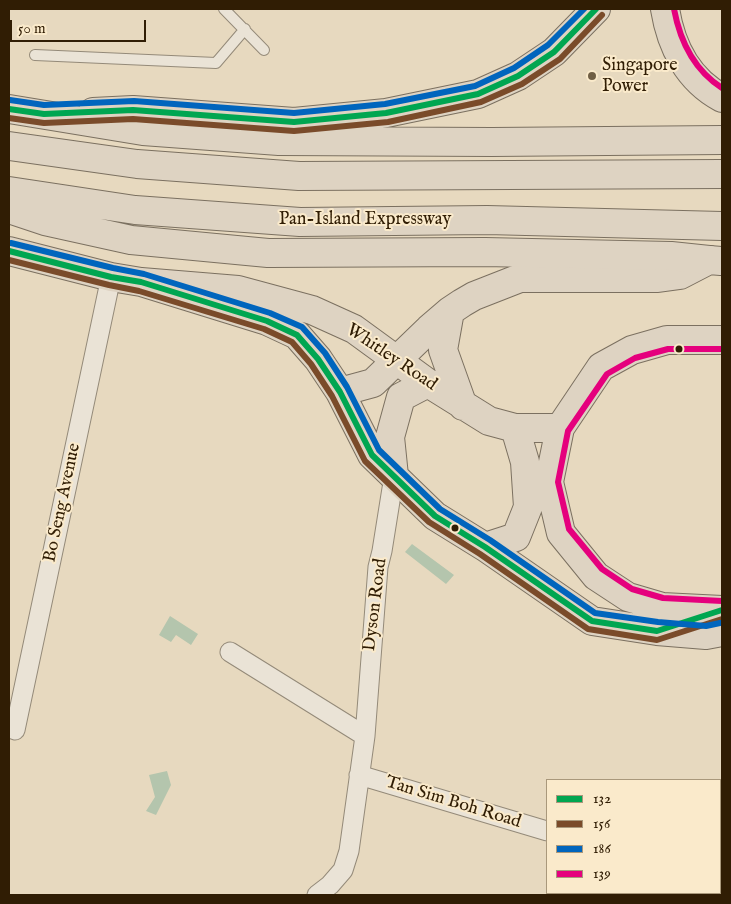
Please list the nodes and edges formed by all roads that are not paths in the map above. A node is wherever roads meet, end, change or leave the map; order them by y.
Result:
1 (224, 9) edge
2 (596, 9) edge
3 (665, 9) edge
4 (245, 29) junction
5 (264, 50) dead end
6 (35, 55) dead end
7 (722, 98) edge
8 (9, 109) edge
9 (44, 114) junction
10 (722, 140) edge
11 (9, 146) edge
12 (722, 174) edge
13 (9, 191) edge
14 (9, 209) edge
15 (722, 226) edge
16 (9, 251) edge
17 (716, 260) edge
18 (111, 277) junction
19 (141, 282) junction
20 (450, 311) junction
21 (722, 340) edge
22 (398, 360) junction
23 (428, 383) junction
24 (340, 392) junction
25 (463, 406) junction
26 (502, 424) junction
27 (560, 428) junction
28 (394, 476) junction
29 (485, 547) junction
30 (721, 617) edge
31 (230, 652) dead end
32 (15, 730) dead end
33 (364, 736) junction
34 (359, 775) junction
35 (546, 831) edge
36 (318, 895) edge

1 - 4 lane
2 - 9 main road
3 - 7 main road
4 - 5 lane
4 - 6 lane
8 - 9 main road
9 - 10 main road
11 - 12 main road
13 - 15 main road, Pan-Island Expressway
14 - 17 main road
16 - 18 main road, Whitley Road
17 - 20 main road
18 - 19 main road, Whitley Road
18 - 32 street, Bo Seng Avenue
19 - 22 main road, Whitley Road
19 - 24 main road, Whitley Road
20 - 22 main road
20 - 25 main road
21 - 27 main road
22 - 23 main road, Whitley Road
22 - 24 main road
23 - 25 main road, Whitley Road
23 - 28 main road
24 - 28 main road, Whitley Road
25 - 26 main road
26 - 27 main road
26 - 29 main road
27 - 30 main road
28 - 29 main road, Whitley Road
28 - 33 street, Dyson Road
29 - 30 main road, Whitley Road
31 - 33 street
33 - 34 street, Dyson Road
34 - 35 street, Tan Sim Boh Road
34 - 36 street, Dyson Road

